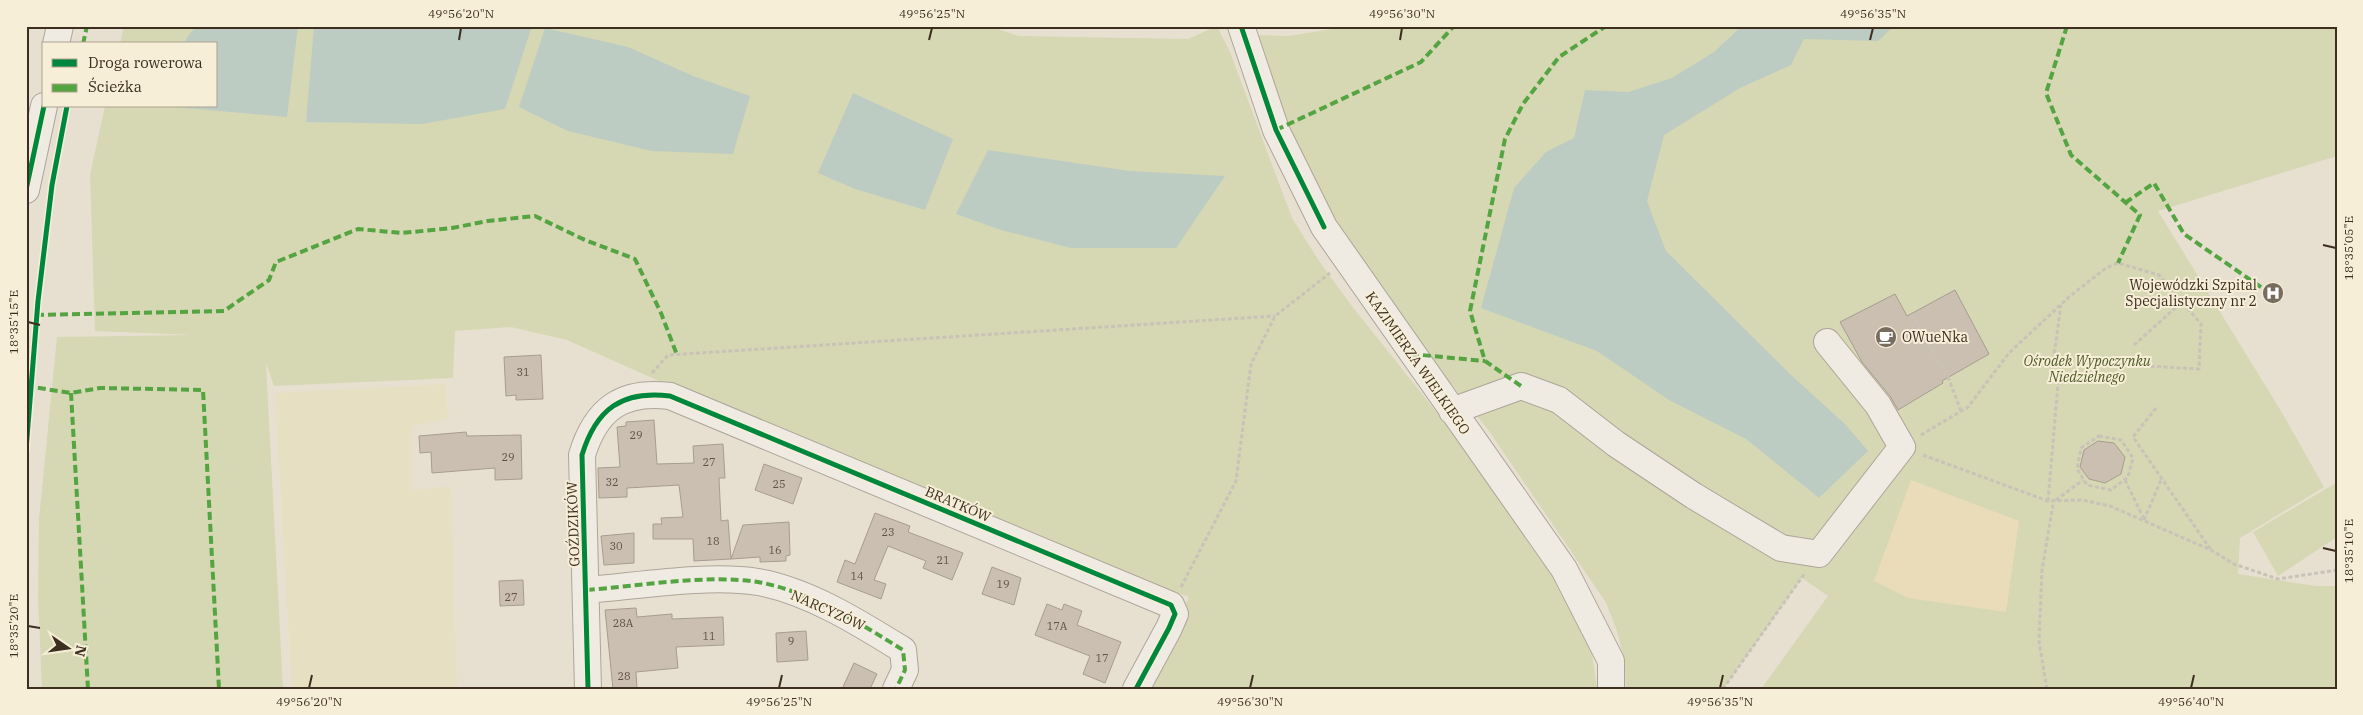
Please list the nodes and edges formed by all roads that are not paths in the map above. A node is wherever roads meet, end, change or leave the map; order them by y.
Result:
1 (60, 26) edge
2 (1241, 26) edge
3 (56, 42) edge
4 (44, 108) edge
5 (26, 190) edge
6 (1827, 342) dead end
7 (649, 384) joint
8 (1452, 410) junction
9 (587, 590) junction
10 (588, 689) edge
11 (896, 689) edge
12 (1136, 689) edge
13 (1611, 689) edge

1 - 3 street
2 - 8 street, KAZIMIERZA WIELKIEGO
4 - 5 street
6 - 8 street
7 - 9 street, GOŹDZIKÓW
7 - 12 street, BRATKÓW
8 - 13 street, KAZIMIERZA WIELKIEGO
9 - 10 street, GOŹDZIKÓW
9 - 11 street, NARCYZÓW

